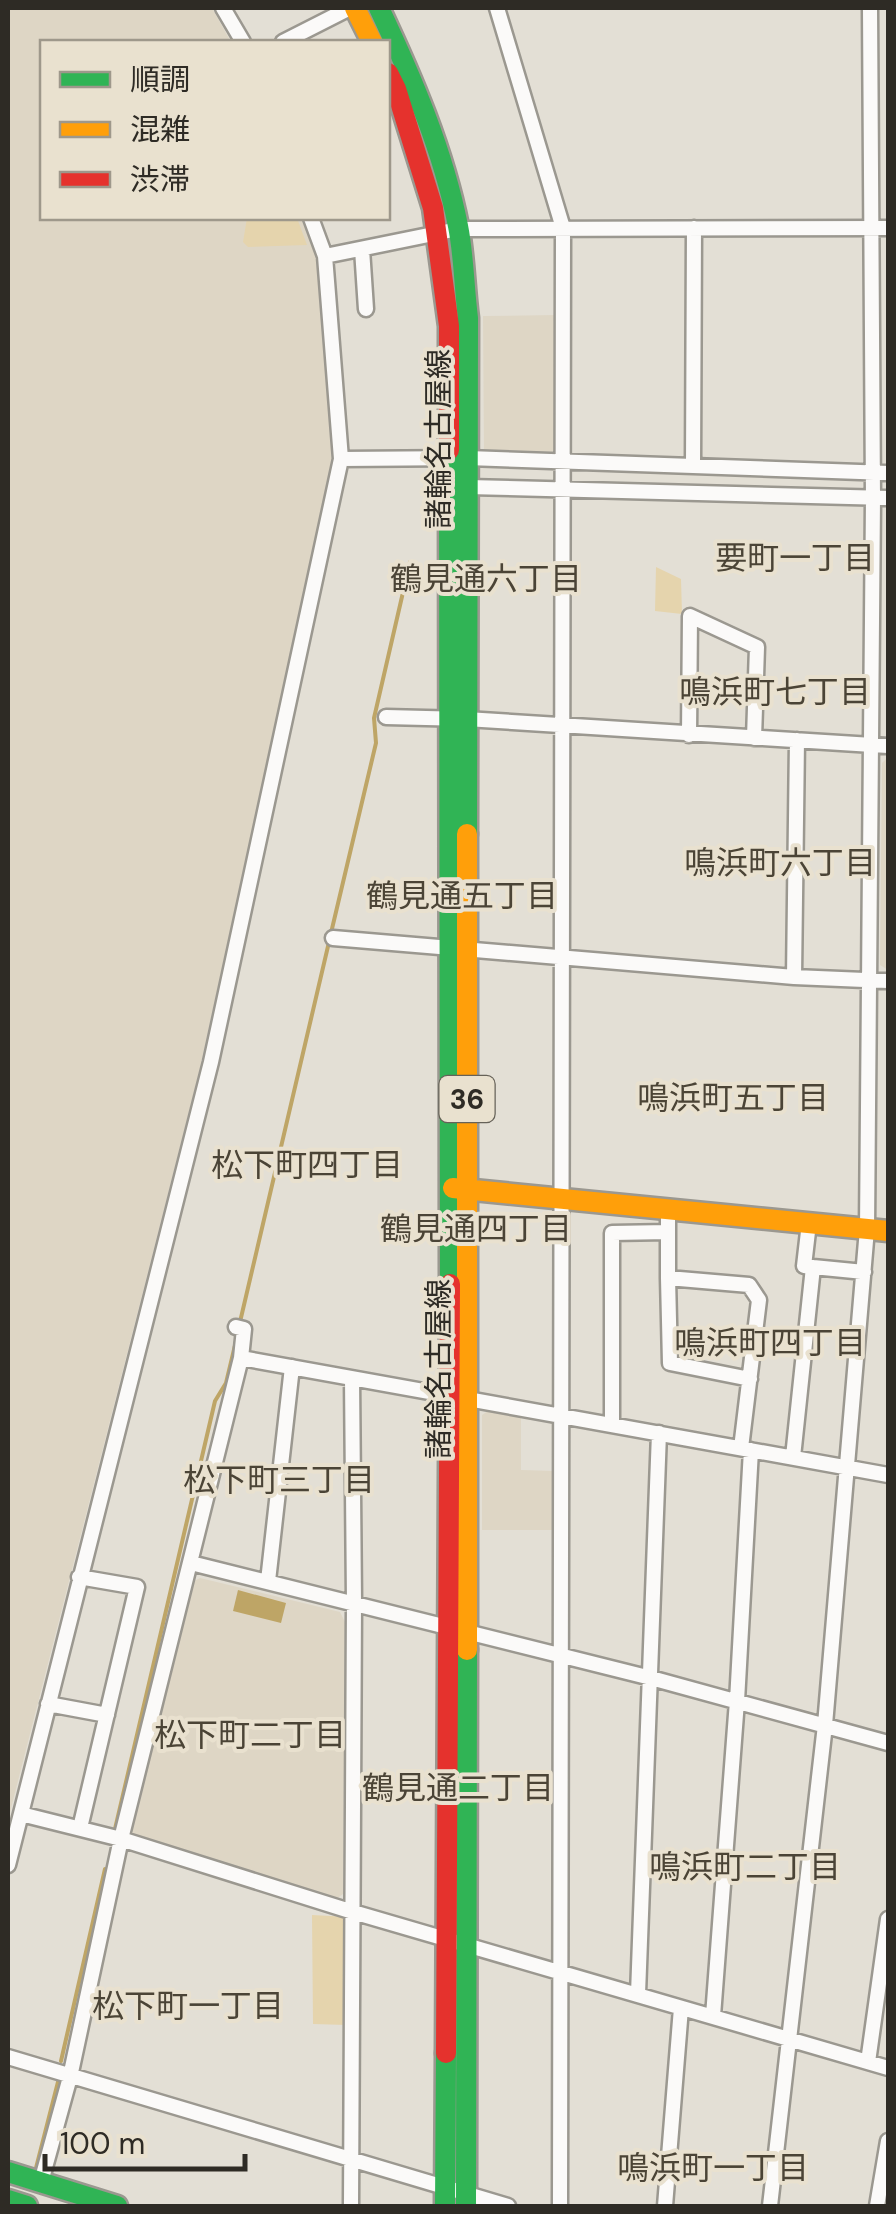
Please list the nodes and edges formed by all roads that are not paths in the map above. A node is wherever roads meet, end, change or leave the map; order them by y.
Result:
1 (223, 8) edge
2 (352, 8) edge
3 (378, 8) edge
4 (497, 8) edge
5 (870, 8) edge
6 (242, 40) edge
7 (287, 40) edge
8 (371, 40) edge
9 (390, 77) edge
10 (312, 220) edge
11 (563, 228) junction
12 (694, 228) junction
13 (872, 228) junction
14 (888, 228) edge
15 (458, 229) junction
16 (437, 233) junction
17 (362, 249) junction
18 (325, 256) junction
19 (366, 309) dead end
20 (458, 458) junction
21 (341, 459) junction
22 (563, 460) junction
23 (693, 465) junction
24 (881, 472) edge
25 (468, 488) junction
26 (563, 489) junction
27 (881, 498) edge
28 (386, 718) dead end
29 (458, 719) junction
30 (564, 728) junction
31 (689, 734) junction
32 (754, 738) junction
33 (796, 740) junction
34 (871, 745) junction
35 (888, 746) edge
36 (333, 938) dead end
37 (458, 946) junction
38 (564, 955) junction
39 (794, 977) junction
40 (869, 980) junction
41 (888, 981) edge
42 (459, 1189) junction
43 (563, 1198) junction
44 (668, 1209) junction
45 (808, 1223) junction
46 (878, 1230) edge
47 (668, 1232) junction
48 (813, 1267) junction
49 (864, 1272) junction
50 (668, 1278) junction
51 (238, 1328) dead end
52 (240, 1358) junction
53 (292, 1368) junction
54 (352, 1378) junction
55 (750, 1379) junction
56 (459, 1397) junction
57 (561, 1415) junction
58 (612, 1424) junction
59 (658, 1433) junction
60 (746, 1449) junction
61 (793, 1458) junction
62 (848, 1468) junction
63 (888, 1475) edge
64 (191, 1563) junction
65 (80, 1577) junction
66 (268, 1581) junction
67 (354, 1602) junction
68 (459, 1632) junction
69 (562, 1656) junction
70 (651, 1678) junction
71 (737, 1701) junction
72 (48, 1704) junction
73 (107, 1716) junction
74 (825, 1725) junction
75 (888, 1743) edge
76 (22, 1814) junction
77 (80, 1828) junction
78 (121, 1840) junction
79 (8, 1865) edge
80 (353, 1912) junction
81 (888, 1919) edge
82 (457, 1941) junction
83 (562, 1971) junction
84 (638, 1994) junction
85 (681, 2008) junction
86 (712, 2016) junction
87 (790, 2039) junction
88 (8, 2057) edge
89 (868, 2062) junction
90 (888, 2068) edge
91 (70, 2077) junction
92 (888, 2141) edge
93 (350, 2162) junction
94 (8, 2172) edge
95 (42, 2182) junction
96 (445, 2197) edge
97 (466, 2200) edge
98 (117, 2206) edge
99 (351, 2206) edge
100 (508, 2206) edge
101 (560, 2206) edge
102 (666, 2206) edge
103 (770, 2206) edge
104 (878, 2206) edge

1 - 6 street
2 - 7 street
2 - 8 main road
3 - 15 main road, 諸輪名古屋線 / 36
4 - 11 street
5 - 13 street
9 - 16 main road, 諸輪名古屋線 / 36
10 - 18 street
11 - 12 street
11 - 15 street
11 - 22 street
12 - 13 street
12 - 23 street
13 - 14 street
13 - 24 street
15 - 16 street
15 - 20 main road, 諸輪名古屋線 / 36
16 - 17 street
16 - 20 main road, 諸輪名古屋線 / 36
17 - 18 street
17 - 19 street
18 - 21 street
20 - 21 street
20 - 22 street
20 - 25 main road, 諸輪名古屋線 / 36
20 - 29 main road, 諸輪名古屋線 / 36
21 - 65 street
22 - 23 street
22 - 26 street
23 - 24 street
24 - 27 street
25 - 26 street
25 - 29 main road, 諸輪名古屋線 / 36
26 - 27 street
26 - 30 street
27 - 34 street
28 - 29 street
29 - 30 street
29 - 37 main road, 諸輪名古屋線 / 36
30 - 31 street
30 - 38 street
31 - 32 street
31 - 32 street
32 - 33 street
33 - 34 street
33 - 39 street
34 - 35 street
34 - 40 street
36 - 37 street
37 - 38 street
37 - 42 main road, 諸輪名古屋線 / 36
38 - 39 street
38 - 43 street
39 - 40 street
40 - 41 street
40 - 46 street
42 - 43 main road
42 - 56 main road, 諸輪名古屋線 / 36
43 - 44 main road
43 - 57 street
44 - 45 main road
44 - 47 street
45 - 46 main road
45 - 48 street
46 - 49 street
47 - 50 street
47 - 58 street
48 - 49 street
48 - 61 street
49 - 62 street
50 - 55 street
50 - 55 street
51 - 52 street
52 - 53 street
52 - 64 street
53 - 54 street
53 - 66 street
54 - 56 street
54 - 67 street
55 - 60 street
56 - 57 street
56 - 68 main road, 諸輪名古屋線 / 36
57 - 58 street
57 - 69 street
58 - 59 street
59 - 60 street
59 - 70 street
60 - 61 street
60 - 71 street
61 - 62 street
62 - 63 street
62 - 74 street
64 - 66 street
64 - 78 street
65 - 72 street
65 - 73 street
66 - 67 street
67 - 68 street
67 - 80 street
68 - 69 street
68 - 82 main road, 諸輪名古屋線 / 36
69 - 70 street
69 - 83 street
70 - 71 street
70 - 84 street
71 - 74 street
71 - 86 street
72 - 73 street
72 - 76 street
73 - 77 street
74 - 75 street
74 - 87 street
76 - 77 street
76 - 79 street
77 - 78 street
78 - 80 street
78 - 91 street
80 - 82 street
80 - 93 street
81 - 89 street
82 - 83 street
82 - 96 main road, 諸輪名古屋線 / 36
82 - 97 main road, 諸輪名古屋線 / 36
83 - 84 street
83 - 101 street
84 - 85 street
85 - 86 street
85 - 102 street
86 - 87 street
87 - 89 street
87 - 103 street
88 - 91 street
89 - 90 street
91 - 93 street
91 - 95 street
92 - 104 street
93 - 96 street
93 - 99 street
94 - 95 main road
95 - 98 main road
96 - 97 street
97 - 100 street

